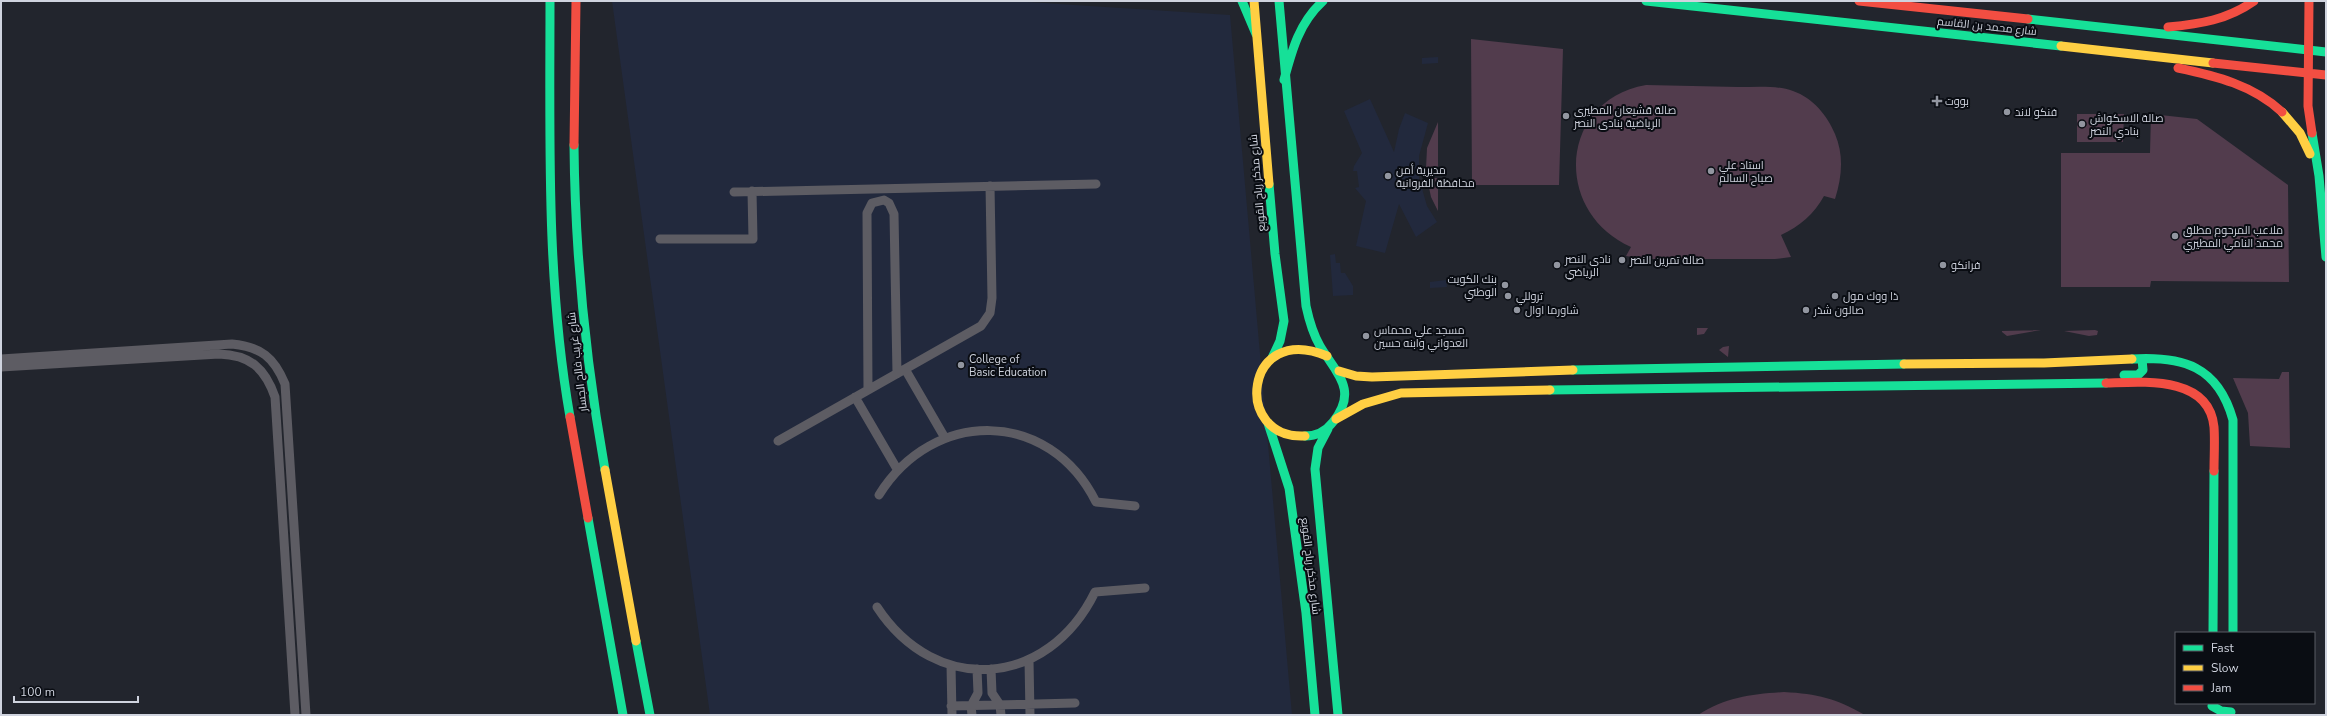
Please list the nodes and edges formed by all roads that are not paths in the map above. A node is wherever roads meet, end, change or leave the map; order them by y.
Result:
1 (550, 1) edge
2 (570, 1) edge
3 (578, 1) edge
4 (1242, 1) edge
5 (1254, 1) edge
6 (1279, 1) edge
7 (1323, 1) edge
8 (1646, 1) edge
9 (1859, 1) edge
10 (2254, 1) edge
11 (2309, 1) edge
12 (576, 19) junction
13 (2144, 31) junction
14 (1256, 34) junction
15 (2310, 51) junction
16 (2120, 52) junction
17 (2326, 52) edge
18 (2308, 74) junction
19 (2326, 75) edge
20 (1284, 80) junction
21 (2319, 176) junction
22 (1096, 184) dead end
23 (990, 186) junction
24 (878, 189) junction
25 (752, 191) junction
26 (734, 192) dead end
27 (878, 200) junction
28 (660, 239) dead end
29 (2326, 257) edge
30 (1327, 356) junction
31 (1, 359) edge
32 (1271, 359) junction
33 (2142, 359) junction
34 (1803, 365) junction
35 (1, 367) edge
36 (905, 369) junction
37 (1340, 371) junction
38 (897, 374) junction
39 (2053, 383) junction
40 (1804, 387) junction
41 (868, 390) junction
42 (855, 397) junction
43 (1336, 419) junction
44 (1268, 423) junction
45 (1329, 427) junction
46 (945, 438) junction
47 (778, 441) dead end
48 (897, 469) junction
49 (878, 495) dead end
50 (1135, 506) dead end
51 (1145, 588) dead end
52 (877, 607) dead end
53 (2213, 632) edge
54 (2233, 632) edge
55 (1029, 660) junction
56 (951, 665) junction
57 (977, 669) junction
58 (991, 669) junction
59 (1075, 703) dead end
60 (1030, 704) junction
61 (1000, 705) junction
62 (2212, 708) edge
63 (972, 710) edge
64 (2231, 710) edge
65 (952, 711) edge
66 (295, 715) edge
67 (306, 715) edge
68 (623, 715) edge
69 (650, 715) edge
70 (1001, 715) edge
71 (1030, 715) edge
72 (1314, 715) edge
73 (1338, 715) edge

1 - 68 street, شارع غريب فالح الجسار
2 - 12 street
3 - 12 street
4 - 14 street
5 - 14 street, شارع مذكر رباح القوبع
6 - 20 street
7 - 20 street
8 - 16 street, شارع محمد بن القاسم
9 - 13 street, شارع محمد بن القاسم
10 - 13 street
11 - 15 street
12 - 69 street, شارع غريب فالح الجسار
13 - 15 street, شارع محمد بن القاسم
14 - 32 street, شارع مذكر رباح القوبع
15 - 17 street, شارع محمد بن القاسم
15 - 18 street
16 - 18 street, شارع محمد بن القاسم
16 - 21 street
18 - 19 street, شارع محمد بن القاسم
18 - 21 street
20 - 30 street
21 - 29 street
22 - 23 street
23 - 24 street
23 - 36 street
24 - 25 street
24 - 27 street
25 - 26 street
25 - 28 street
27 - 38 street
27 - 41 street
30 - 32 street
30 - 37 street
31 - 67 street
32 - 44 street
33 - 34 street
33 - 39 street
33 - 54 street
34 - 37 street
34 - 40 street
35 - 66 street
36 - 38 street
36 - 46 street
37 - 43 street
38 - 41 street
39 - 40 street
39 - 53 street
40 - 43 street
41 - 42 street
42 - 47 street
42 - 48 street
43 - 45 street
44 - 45 street
44 - 72 street, شارع مذكر رباح القوبع
45 - 73 street, شارع مذكر رباح القوبع
46 - 48 street
46 - 50 street
48 - 49 street
51 - 55 street
52 - 56 street
55 - 58 street
55 - 60 street
56 - 57 street
56 - 65 street
57 - 58 street
57 - 63 street
58 - 61 street
59 - 60 street
60 - 61 street
60 - 71 street
61 - 63 street
61 - 70 street
62 - 64 street
63 - 65 street

